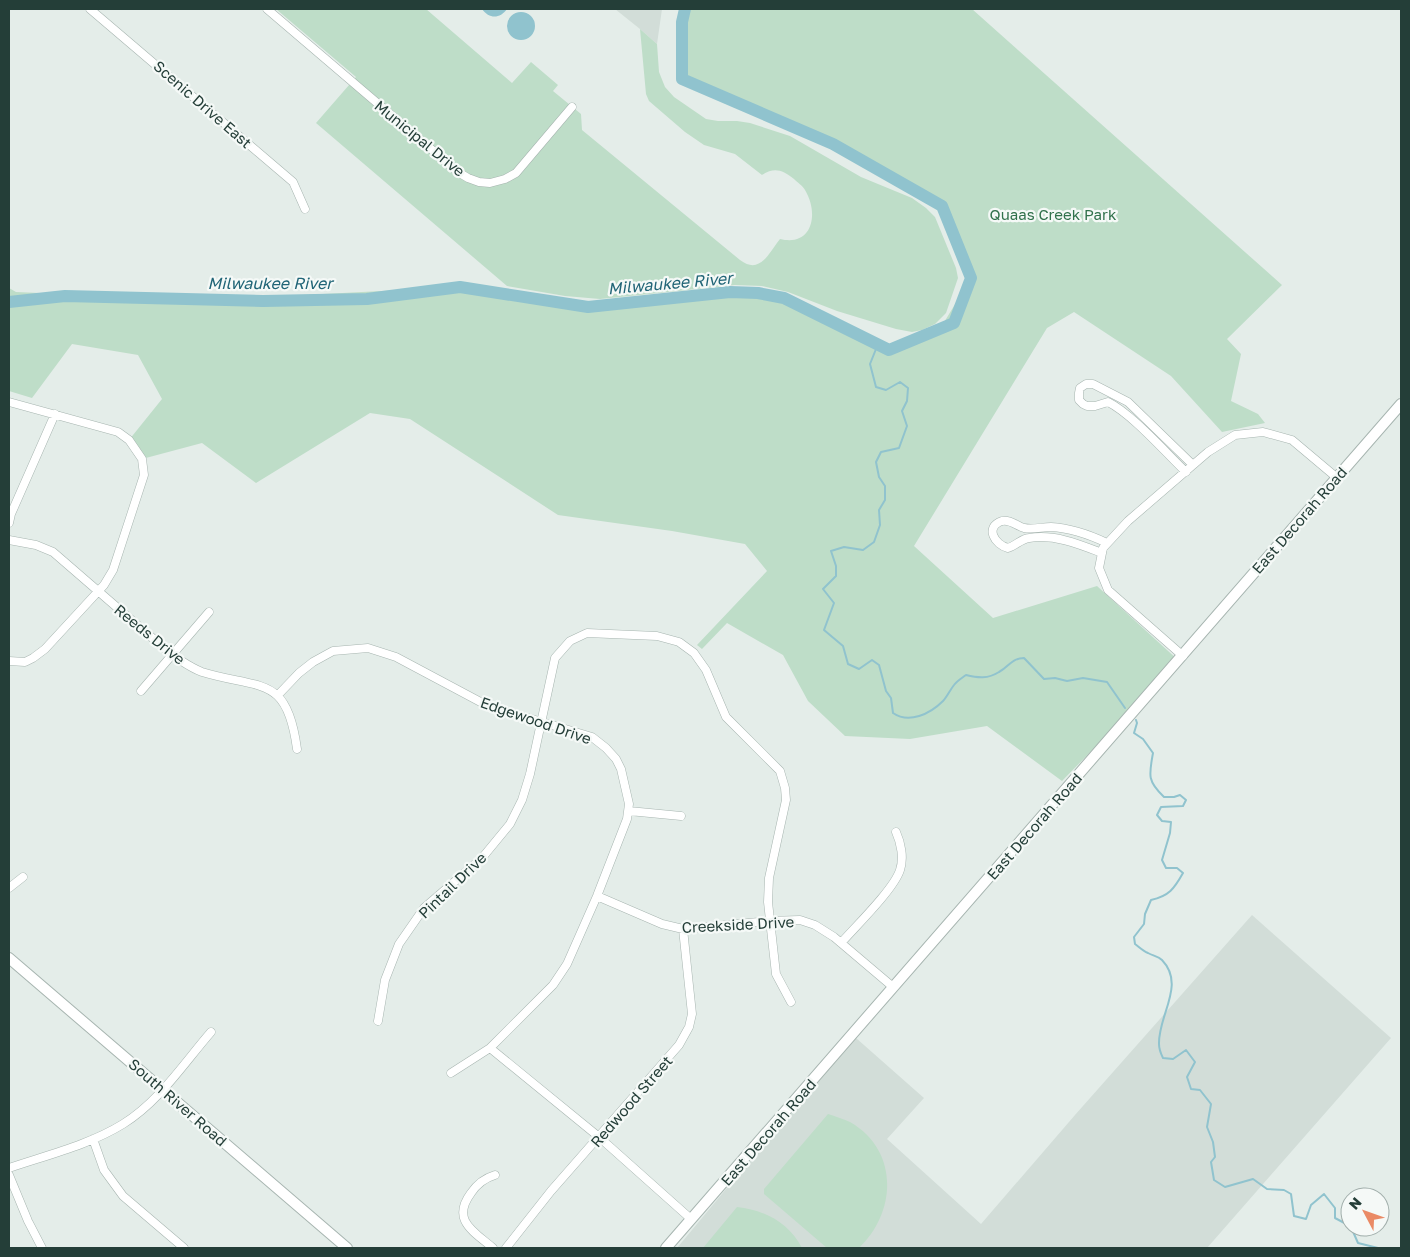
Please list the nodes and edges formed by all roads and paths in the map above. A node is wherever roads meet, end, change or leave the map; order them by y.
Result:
1 (90, 9) edge
2 (266, 9) edge
3 (572, 107) dead end
4 (305, 209) dead end
5 (9, 402) edge
6 (1401, 404) edge
7 (55, 414) junction
8 (1193, 465) junction
9 (1186, 472) junction
10 (1336, 477) junction
11 (9, 522) edge
12 (9, 540) edge
13 (1107, 543) junction
14 (1102, 553) junction
15 (98, 591) junction
16 (209, 612) dead end
17 (172, 655) junction
18 (1183, 656) junction
19 (9, 661) edge
20 (141, 691) dead end
21 (278, 695) junction
22 (542, 721) junction
23 (297, 749) dead end
24 (629, 811) junction
25 (681, 816) dead end
26 (896, 832) dead end
27 (23, 877) dead end
28 (9, 888) edge
29 (597, 896) junction
30 (769, 921) junction
31 (683, 929) junction
32 (841, 942) junction
33 (9, 958) edge
34 (893, 987) junction
35 (791, 1002) dead end
36 (378, 1021) dead end
37 (211, 1032) dead end
38 (490, 1048) junction
39 (451, 1073) dead end
40 (163, 1089) junction
41 (599, 1137) junction
42 (93, 1139) junction
43 (9, 1168) edge
44 (9, 1175) edge
45 (495, 1175) dead end
46 (691, 1219) junction
47 (42, 1248) edge
48 (184, 1248) edge
49 (347, 1248) edge
50 (493, 1248) edge
51 (506, 1248) edge
52 (666, 1248) edge

1 - 4 street, Scenic Drive East
2 - 3 street, Municipal Drive
5 - 7 street
6 - 10 street, East Decorah Road
7 - 11 street
7 - 15 street
8 - 9 street
8 - 9 street
8 - 10 street
9 - 13 street
10 - 18 street, East Decorah Road
12 - 15 street, Reeds Drive
13 - 14 street
13 - 14 street
14 - 18 street
15 - 17 street, Reeds Drive
15 - 19 street
16 - 17 street
17 - 20 street
17 - 21 street, Reeds Drive
18 - 34 street, East Decorah Road
21 - 22 street, Edgewood Drive
21 - 23 street
22 - 24 street, Edgewood Drive
22 - 30 street, Pintail Drive
22 - 36 street, Pintail Drive
24 - 25 street
24 - 29 street, Edgewood Drive
26 - 32 street
27 - 28 street
29 - 31 street, Creekside Drive
29 - 38 street, Edgewood Drive
30 - 31 street, Creekside Drive
30 - 32 street, Creekside Drive
30 - 35 street
31 - 41 street, Redwood Street
32 - 34 street, Creekside Drive
33 - 40 street, South River Road
34 - 46 street, East Decorah Road
37 - 40 street
38 - 39 street, Edgewood Drive
38 - 41 street
40 - 42 street
40 - 49 street, South River Road
41 - 46 street
41 - 51 street, Redwood Street
42 - 43 street
42 - 48 street
44 - 47 street
45 - 50 street
46 - 52 street, East Decorah Road

